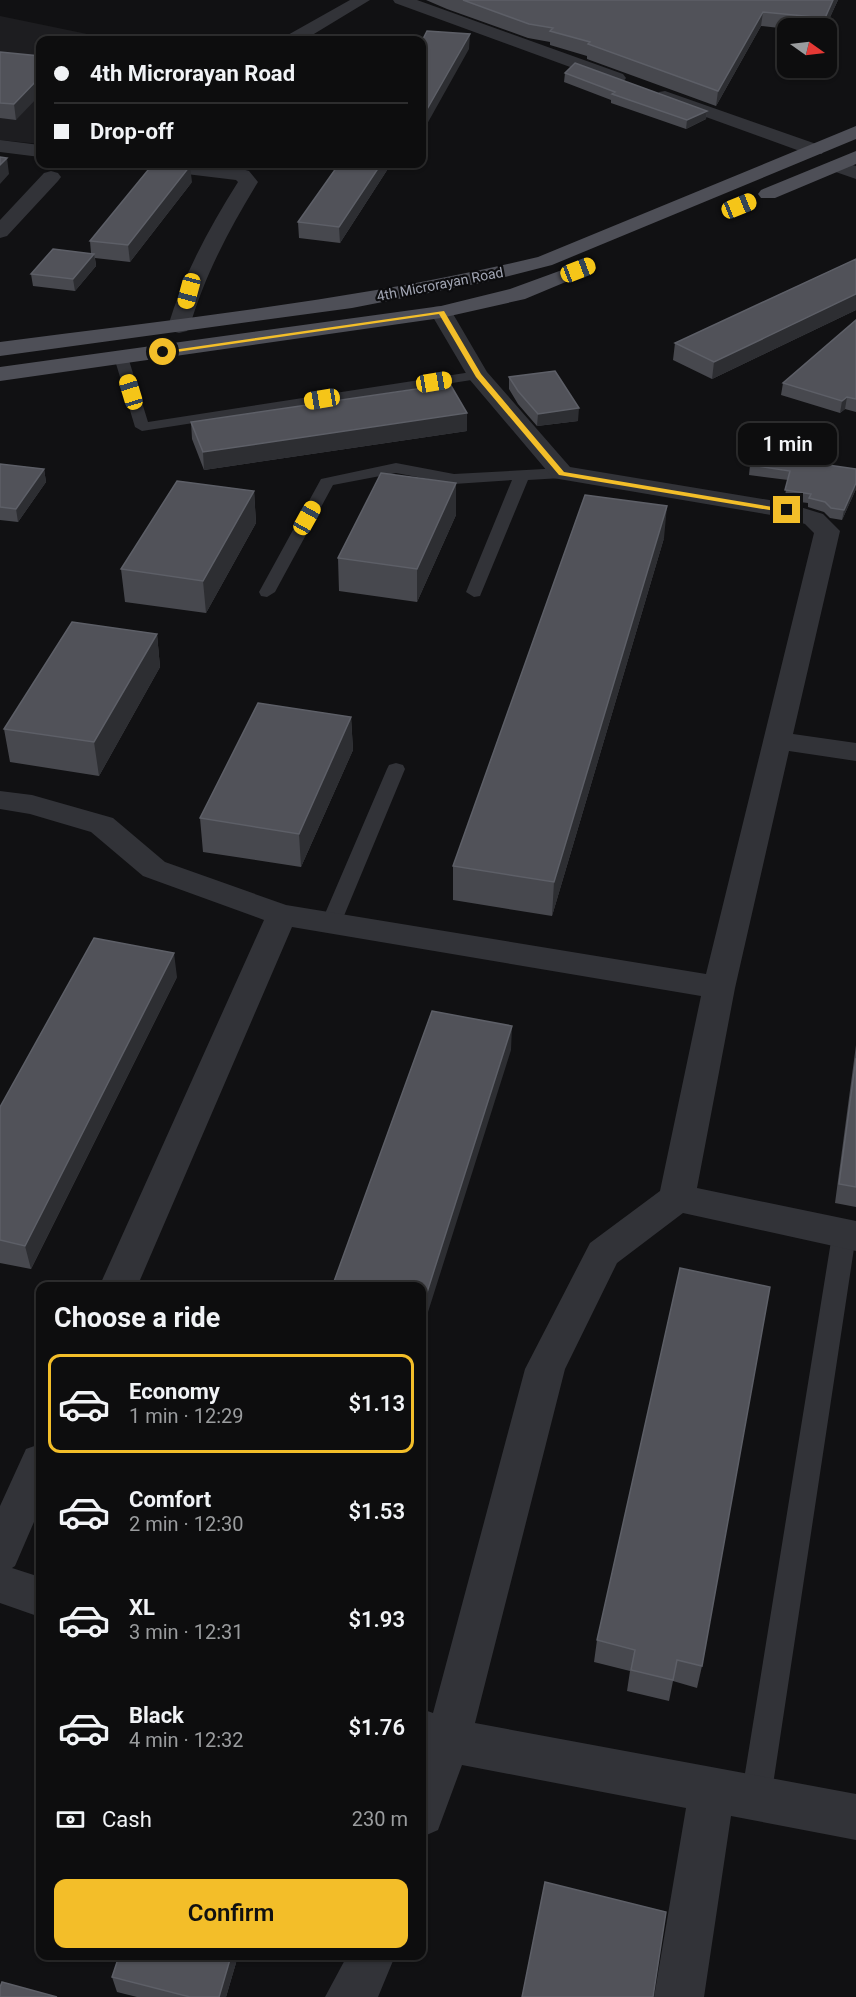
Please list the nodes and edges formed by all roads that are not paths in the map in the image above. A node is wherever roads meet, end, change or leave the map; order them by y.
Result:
1 (362, 0) edge
2 (401, 0) edge
3 (298, 36) edge
4 (856, 132) edge
5 (0, 146) edge
6 (36, 150) edge
7 (815, 150) junction
8 (850, 166) edge
9 (185, 168) edge
10 (51, 177) dead end
11 (754, 200) dead end
12 (650, 219) junction
13 (670, 226) dead end
14 (0, 232) edge
15 (593, 264) dead end
16 (441, 312) junction
17 (179, 326) junction
18 (0, 349) edge
19 (121, 357) junction
20 (0, 374) edge
21 (478, 375) junction
22 (562, 473) junction
23 (522, 476) junction
24 (267, 592) dead end
25 (474, 592) dead end
26 (776, 740) junction
27 (856, 752) edge
28 (396, 769) dead end
29 (0, 800) edge
30 (282, 915) junction
31 (331, 923) junction
32 (719, 988) junction
33 (677, 1198) junction
34 (850, 1236) edge
35 (120, 1282) edge
36 (36, 1471) edge
37 (0, 1553) edge
38 (0, 1583) edge
39 (36, 1596) edge
40 (435, 1736) edge
41 (426, 1790) edge
42 (734, 1794) junction
43 (856, 1817) edge
44 (369, 1960) edge
45 (350, 1997) edge
46 (679, 1997) edge

1 - 3 street
2 - 7 street
4 - 7 main road, 4th Microrayan Road
5 - 6 street
7 - 12 main road, 4th Microrayan Road
8 - 11 main road
9 - 17 street
10 - 14 street
12 - 13 main road
12 - 17 main road, 4th Microrayan Road
15 - 16 main road, 4th Microrayan Road
16 - 19 main road, 4th Microrayan Road
16 - 21 street
17 - 18 main road, 4th Microrayan Road
19 - 20 main road, 4th Microrayan Road
19 - 21 lane
21 - 22 street
22 - 23 lane
22 - 26 street
23 - 24 lane
23 - 25 lane
26 - 27 street
26 - 32 street
28 - 31 lane
29 - 30 street
30 - 31 street
30 - 35 street
31 - 32 street
32 - 33 street
33 - 34 street
33 - 40 street
34 - 42 lane
36 - 37 street
38 - 39 street
40 - 41 street
40 - 42 street
42 - 43 street
42 - 46 street
44 - 45 street

